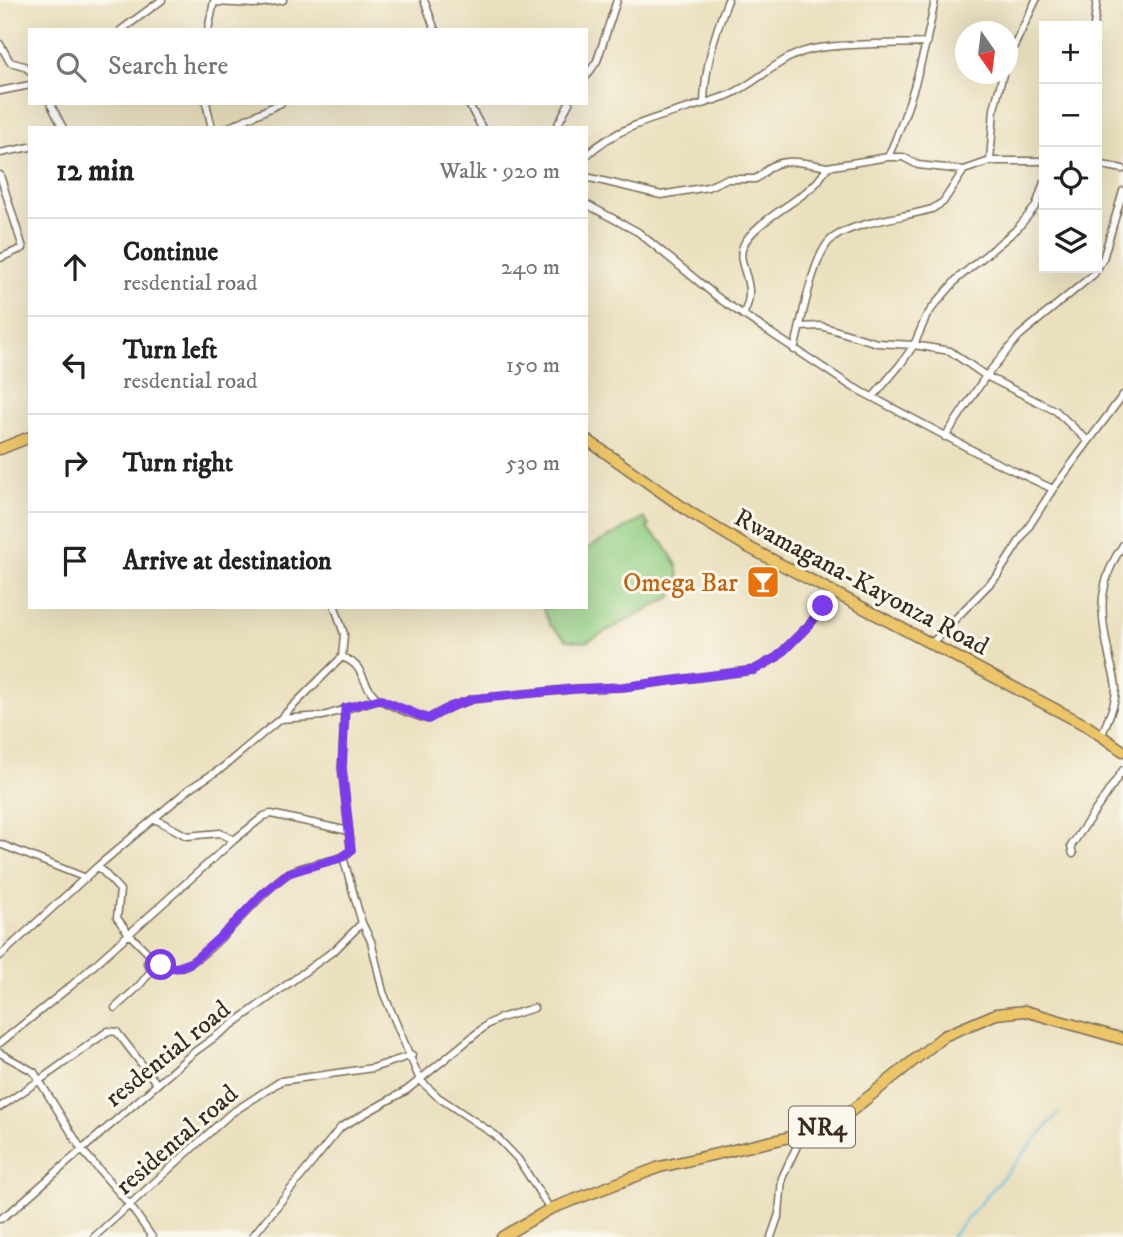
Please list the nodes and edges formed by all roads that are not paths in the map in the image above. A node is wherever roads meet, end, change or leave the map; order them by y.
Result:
1 (162, 0) edge
2 (283, 0) edge
3 (617, 0) edge
4 (728, 0) edge
5 (934, 0) edge
6 (1036, 0) edge
7 (1097, 0) edge
8 (214, 1) edge
9 (427, 1) edge
10 (1095, 21) edge
11 (124, 28) edge
12 (208, 28) edge
13 (434, 28) edge
14 (1018, 38) edge
15 (927, 43) junction
16 (0, 44) edge
17 (28, 69) edge
18 (588, 74) edge
19 (1000, 84) edge
20 (28, 85) edge
21 (0, 91) edge
22 (704, 102) junction
23 (51, 105) edge
24 (206, 105) edge
25 (277, 105) edge
26 (469, 105) edge
27 (568, 105) edge
28 (62, 126) edge
29 (212, 126) edge
30 (231, 126) edge
31 (481, 126) edge
32 (557, 126) edge
33 (28, 147) edge
34 (0, 153) edge
35 (588, 154) edge
36 (888, 157) junction
37 (990, 161) junction
38 (1039, 161) edge
39 (1102, 165) edge
40 (827, 167) junction
41 (1123, 169) edge
42 (964, 170) junction
43 (0, 175) edge
44 (588, 177) edge
45 (1123, 191) edge
46 (1039, 197) edge
47 (3, 200) edge
48 (588, 205) edge
49 (0, 258) edge
50 (743, 315) junction
51 (800, 327) junction
52 (914, 345) junction
53 (794, 350) junction
54 (986, 376) junction
55 (1123, 395) edge
56 (873, 397) junction
57 (945, 437) junction
58 (28, 438) edge
59 (588, 440) edge
60 (1088, 442) junction
61 (0, 449) edge
62 (1053, 489) junction
63 (1123, 545) edge
64 (833, 594) junction
65 (336, 609) edge
66 (931, 644) junction
67 (342, 657) junction
68 (379, 699) junction
69 (345, 708) junction
70 (279, 719) junction
71 (1102, 735) junction
72 (1123, 751) edge
73 (1123, 770) edge
74 (155, 819) junction
75 (349, 831) junction
76 (234, 840) junction
77 (0, 844) edge
78 (1073, 854) dead end
79 (343, 857) junction
80 (98, 866) junction
81 (86, 878) junction
82 (362, 923) junction
83 (129, 934) junction
84 (0, 956) edge
85 (148, 963) junction
86 (115, 1008) dead end
87 (534, 1008) dead end
88 (1123, 1039) edge
89 (0, 1043) edge
90 (0, 1053) edge
91 (412, 1055) junction
92 (40, 1080) junction
93 (421, 1080) junction
94 (157, 1084) junction
95 (0, 1107) edge
96 (803, 1134) junction
97 (82, 1150) junction
98 (129, 1204) junction
99 (550, 1209) junction
100 (0, 1219) edge
101 (94, 1237) edge
102 (152, 1237) edge
103 (252, 1237) edge
104 (502, 1237) edge
105 (771, 1237) edge

1 - 11 street
2 - 8 street
3 - 18 street
4 - 22 street
5 - 15 street
6 - 14 street
7 - 10 street
8 - 12 street
9 - 13 street
15 - 22 street
15 - 36 street
16 - 17 street
19 - 37 street
20 - 21 street
22 - 35 street
23 - 28 street
24 - 29 street
25 - 30 street
26 - 31 street
27 - 32 street
33 - 34 street
36 - 40 street
36 - 42 street
37 - 38 street
37 - 42 street
39 - 41 street
40 - 44 street
40 - 50 street
42 - 51 street
43 - 47 street
45 - 54 street
46 - 52 street
47 - 49 street
48 - 50 street
50 - 53 street
51 - 52 street
51 - 53 street
52 - 54 street
52 - 56 street
53 - 56 street
54 - 57 street
54 - 60 street
55 - 60 street
56 - 57 street
57 - 62 street
58 - 61 highway
59 - 64 highway, Rwamagana-Kayonza Road
60 - 62 street
62 - 66 street
63 - 71 street
64 - 66 highway, Rwamagana-Kayonza Road
64 - 68 street
65 - 67 street
66 - 71 highway, Rwamagana-Kayonza Road
67 - 68 street
67 - 70 street
68 - 69 street
69 - 70 street
69 - 75 street
70 - 74 street
71 - 72 highway, Rwamagana-Kayonza Road
73 - 78 street
74 - 76 street
74 - 80 street
75 - 76 street
75 - 79 street
76 - 83 street
77 - 81 street
79 - 82 street
79 - 85 street
80 - 81 street
80 - 83 street
81 - 84 street
82 - 91 street
82 - 94 street, resdential road
83 - 85 street
83 - 89 street
85 - 86 street
87 - 93 street
88 - 96 highway, NR4
90 - 92 street
91 - 93 street
91 - 98 street, residental road
92 - 94 street, resdential road
92 - 95 street, resdential road
92 - 97 street
93 - 99 street
93 - 103 street
94 - 97 street, resdential road
96 - 99 highway, NR4
96 - 105 street
97 - 98 street
97 - 100 street, resdential road
98 - 101 street, residental road
98 - 102 street
99 - 104 highway, NR4

